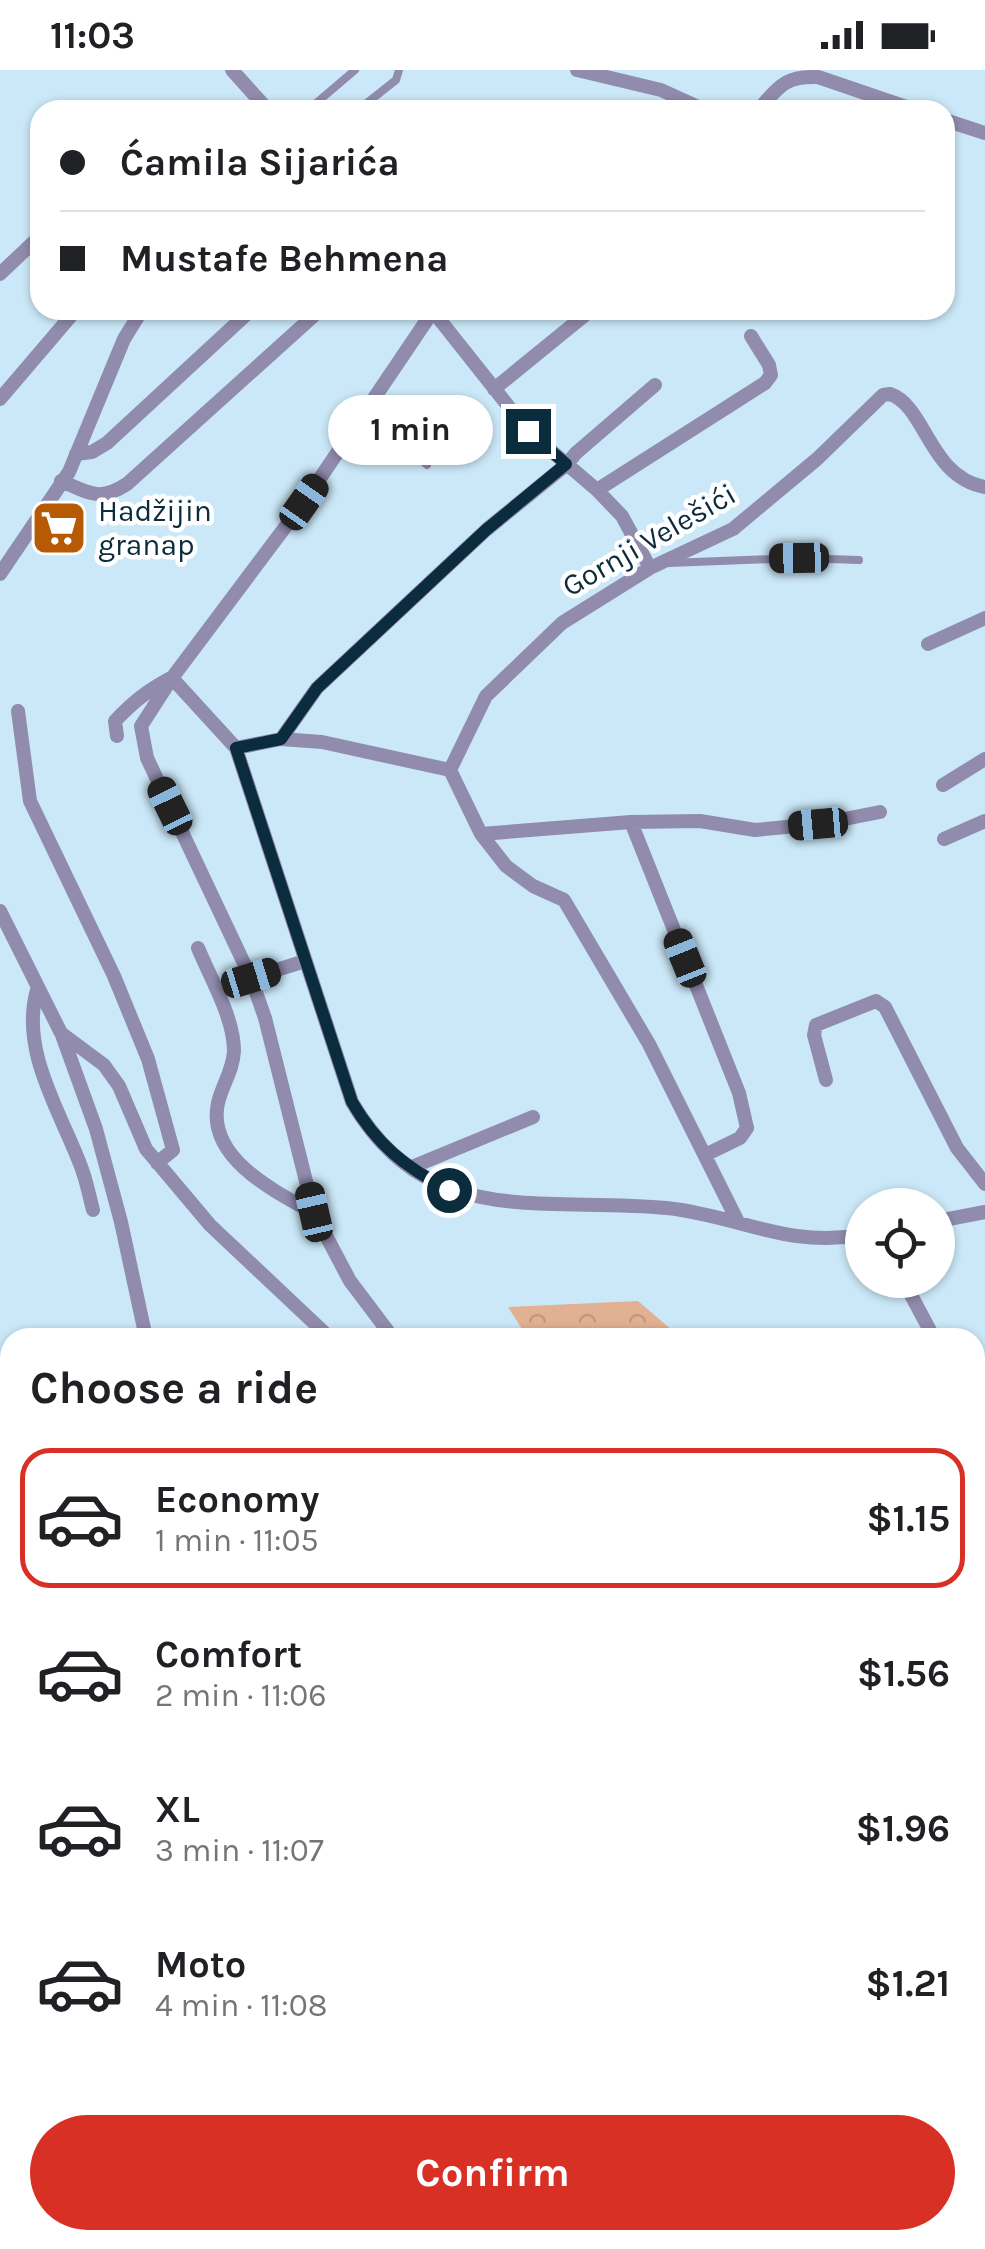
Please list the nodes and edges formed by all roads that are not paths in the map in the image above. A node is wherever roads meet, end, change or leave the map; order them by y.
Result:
1 (232, 70) edge
2 (354, 70) edge
3 (399, 70) edge
4 (577, 70) edge
5 (259, 100) edge
6 (320, 100) edge
7 (371, 100) edge
8 (683, 100) edge
9 (767, 100) edge
10 (886, 100) edge
11 (955, 123) edge
12 (985, 133) edge
13 (30, 246) edge
14 (0, 274) edge
15 (67, 320) edge
16 (136, 320) edge
17 (240, 320) edge
18 (309, 320) edge
19 (425, 320) edge
20 (440, 320) edge
21 (579, 320) edge
22 (751, 336) dead end
23 (655, 385) dead end
24 (494, 389) junction
25 (0, 399) edge
26 (365, 412) junction
27 (76, 454) junction
28 (566, 464) junction
29 (427, 465) dead end
30 (62, 481) junction
31 (985, 486) edge
32 (597, 490) junction
33 (859, 560) dead end
34 (655, 566) junction
35 (0, 574) edge
36 (985, 618) edge
37 (928, 644) dead end
38 (172, 678) junction
39 (18, 711) dead end
40 (117, 736) dead end
41 (281, 739) junction
42 (236, 748) junction
43 (985, 760) edge
44 (450, 770) junction
45 (943, 786) dead end
46 (880, 812) dead end
47 (630, 822) junction
48 (985, 822) edge
49 (480, 834) junction
50 (944, 839) dead end
51 (0, 912) edge
52 (198, 948) dead end
53 (305, 961) junction
54 (251, 978) junction
55 (38, 990) junction
56 (61, 1033) junction
57 (826, 1080) dead end
58 (534, 1117) dead end
59 (705, 1155) junction
60 (157, 1162) junction
61 (412, 1168) junction
62 (985, 1184) edge
63 (93, 1210) dead end
64 (314, 1212) junction
65 (984, 1214) edge
66 (955, 1218) edge
67 (738, 1222) junction
68 (845, 1238) edge
69 (913, 1298) edge
70 (144, 1328) edge
71 (319, 1328) edge
72 (386, 1328) edge
73 (929, 1328) edge

1 - 5 street
2 - 6 lane
3 - 7 lane
4 - 8 street
9 - 10 street
11 - 12 street
13 - 14 street
15 - 25 street
16 - 27 street
17 - 27 street
18 - 30 street
19 - 26 street
20 - 24 street
21 - 24 street
22 - 32 street
23 - 28 street
24 - 28 street
26 - 29 lane
26 - 38 street
27 - 30 street
28 - 32 street
28 - 41 street
30 - 35 street
31 - 34 street, Gornji Velešići
32 - 34 street
33 - 34 lane
34 - 44 street, Gornji Velešići
36 - 37 street
38 - 40 street
38 - 42 street
38 - 54 street
39 - 60 street
41 - 42 street
41 - 44 street
42 - 53 street
43 - 45 street
44 - 49 street
46 - 47 street
47 - 49 street
47 - 59 street
48 - 50 street
49 - 59 street
51 - 55 street
52 - 64 street
53 - 54 street
53 - 61 street
54 - 64 street
55 - 56 street
55 - 63 street
56 - 60 street
56 - 70 street
57 - 62 street
58 - 61 street
59 - 67 street
60 - 71 street
61 - 67 street
64 - 72 street
65 - 66 street
67 - 68 street
69 - 73 street

